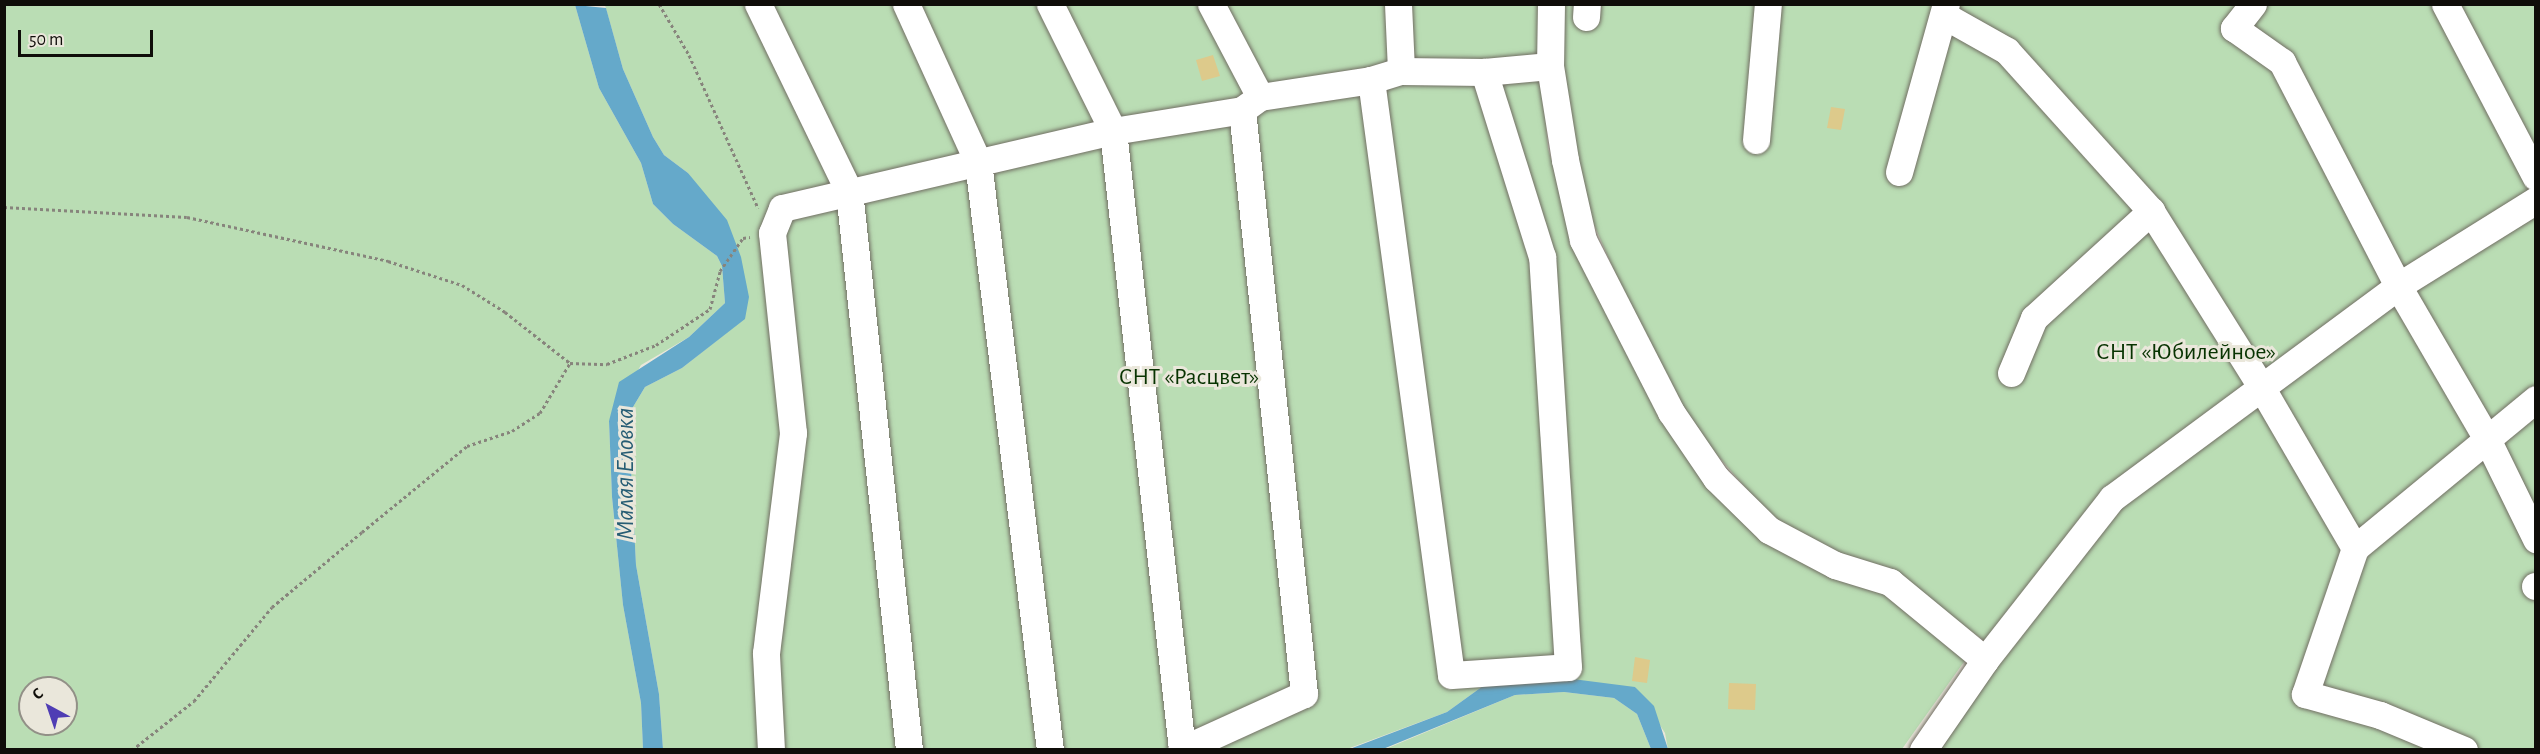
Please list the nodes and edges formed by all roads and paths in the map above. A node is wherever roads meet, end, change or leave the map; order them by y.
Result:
1 (660, 4) edge
2 (758, 4) edge
3 (906, 4) edge
4 (1050, 4) edge
5 (1210, 4) edge
6 (1398, 4) edge
7 (1551, 4) edge
8 (1768, 4) edge
9 (2253, 4) edge
10 (2445, 4) edge
11 (1946, 10) edge
12 (1550, 66) junction
13 (1401, 71) junction
14 (1484, 72) junction
15 (1371, 80) junction
16 (1251, 104) junction
17 (1113, 131) junction
18 (1756, 140) dead end
19 (978, 162) junction
20 (1899, 172) dead end
21 (2535, 177) edge
22 (849, 191) junction
23 (2535, 201) edge
24 (4, 207) edge
25 (2151, 212) junction
26 (772, 233) junction
27 (743, 238) dead end
28 (2398, 286) junction
29 (570, 363) junction
30 (2011, 373) dead end
31 (2260, 385) junction
32 (2535, 399) edge
33 (2486, 437) junction
34 (2535, 540) edge
35 (2355, 548) junction
36 (1985, 660) junction
37 (1182, 749) edge
38 (132, 750) edge
39 (771, 750) edge
40 (909, 750) edge
41 (1050, 750) edge
42 (1923, 750) edge
43 (2464, 750) edge

1 - 26 path
2 - 22 street
3 - 19 street
4 - 17 street
5 - 16 street
6 - 13 street
7 - 12 street
8 - 18 street
9 - 28 street
10 - 21 street
11 - 20 street
11 - 25 street
12 - 14 street
12 - 36 street
13 - 14 street
13 - 15 street
14 - 15 street
15 - 16 street
16 - 17 street
16 - 37 street
17 - 19 street
17 - 37 street
19 - 22 street
19 - 41 street
22 - 26 street
22 - 40 street
23 - 28 street
24 - 29 path
25 - 30 street
25 - 31 street
26 - 39 street
27 - 29 path
28 - 31 street
28 - 33 street
29 - 38 path
31 - 35 street
31 - 36 street
32 - 33 street
33 - 34 street
33 - 35 street
35 - 43 street
36 - 42 street

